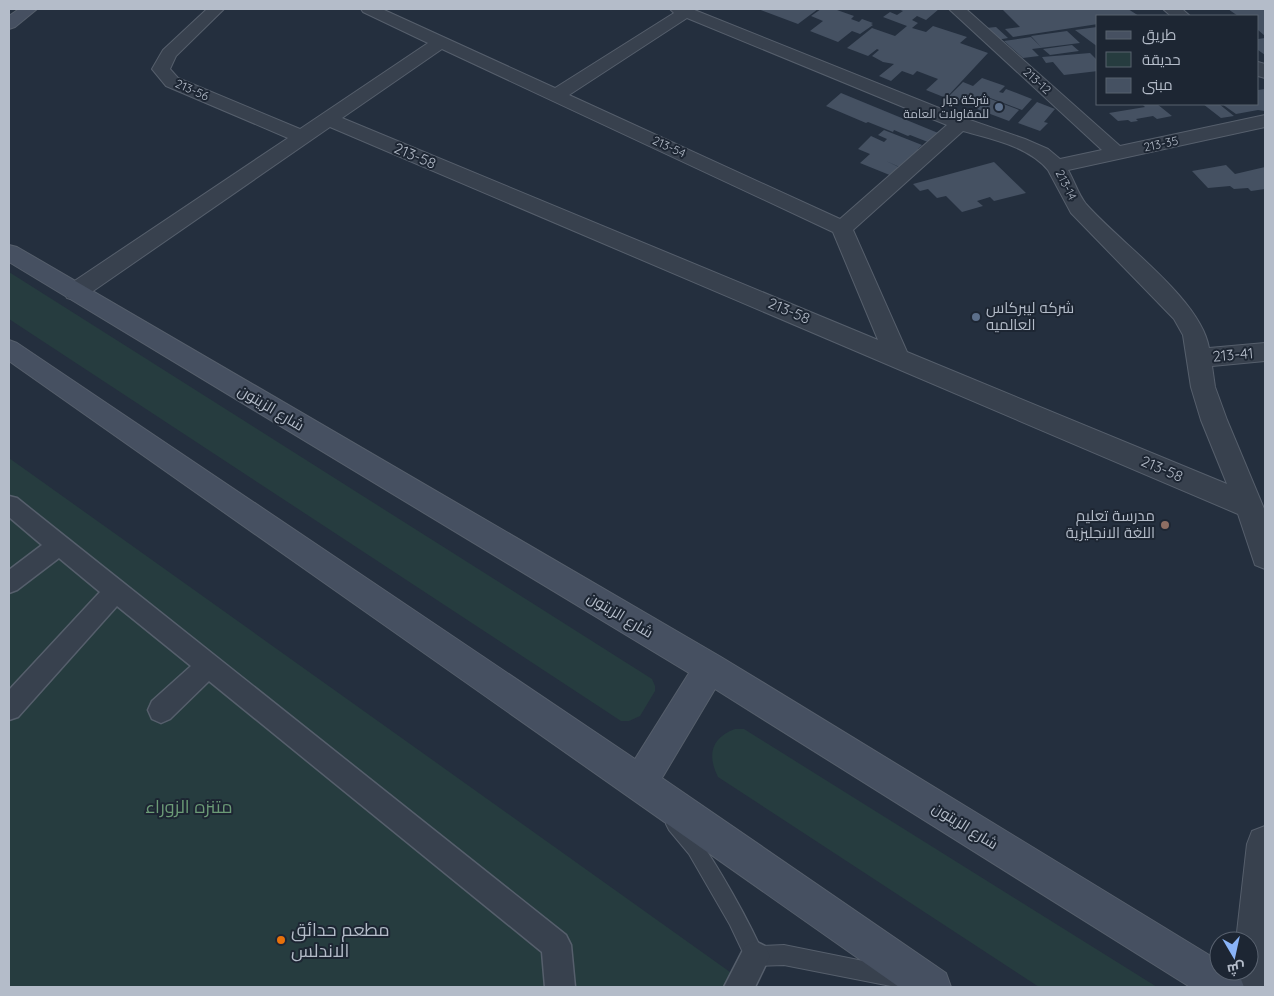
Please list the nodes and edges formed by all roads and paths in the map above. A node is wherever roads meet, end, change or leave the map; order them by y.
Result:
1 (29, 9) edge
2 (216, 9) edge
3 (369, 9) edge
4 (957, 9) edge
5 (682, 10) edge
6 (9, 24) edge
7 (442, 42) junction
8 (556, 95) junction
9 (328, 119) junction
10 (1265, 120) edge
11 (960, 123) junction
12 (302, 137) junction
13 (1116, 153) junction
14 (1056, 166) junction
15 (842, 228) junction
16 (9, 252) edge
17 (75, 292) junction
18 (9, 349) edge
19 (1265, 352) edge
20 (897, 356) junction
21 (1200, 357) junction
22 (9, 505) edge
23 (1250, 506) junction
24 (59, 545) junction
25 (1265, 556) edge
26 (9, 584) edge
27 (116, 592) junction
28 (208, 666) junction
29 (710, 668) junction
30 (9, 708) edge
31 (161, 710) dead end
32 (640, 784) junction
33 (1265, 844) edge
34 (755, 956) junction
35 (931, 986) edge
36 (560, 987) edge
37 (740, 987) edge
38 (1225, 987) edge
39 (1250, 987) edge

1 - 6 main road
2 - 12 street, 213-56
3 - 7 street, 213-54
4 - 13 street, 213-12
5 - 8 street
5 - 11 street, 213-14
7 - 8 street, 213-54
7 - 9 street
8 - 15 street, 213-54
9 - 12 street
9 - 20 street, 213-58
10 - 13 street, 213-35
11 - 14 street, 213-14
11 - 15 street
12 - 17 street
13 - 14 street, 213-35
14 - 21 street, 213-14
15 - 20 street
16 - 17 main road, شارع الزيتون
17 - 29 main road, شارع الزيتون
18 - 32 main road
19 - 21 street, 213-41
20 - 23 street, 213-58
21 - 23 street, 213-14
22 - 24 street
23 - 25 street, 213-14
24 - 26 street
24 - 27 street
27 - 28 street
27 - 30 street
28 - 31 street
28 - 36 street
29 - 32 main road
29 - 38 main road, شارع الزيتون
32 - 34 lane
32 - 35 main road
33 - 39 street
34 - 35 lane
34 - 37 street

